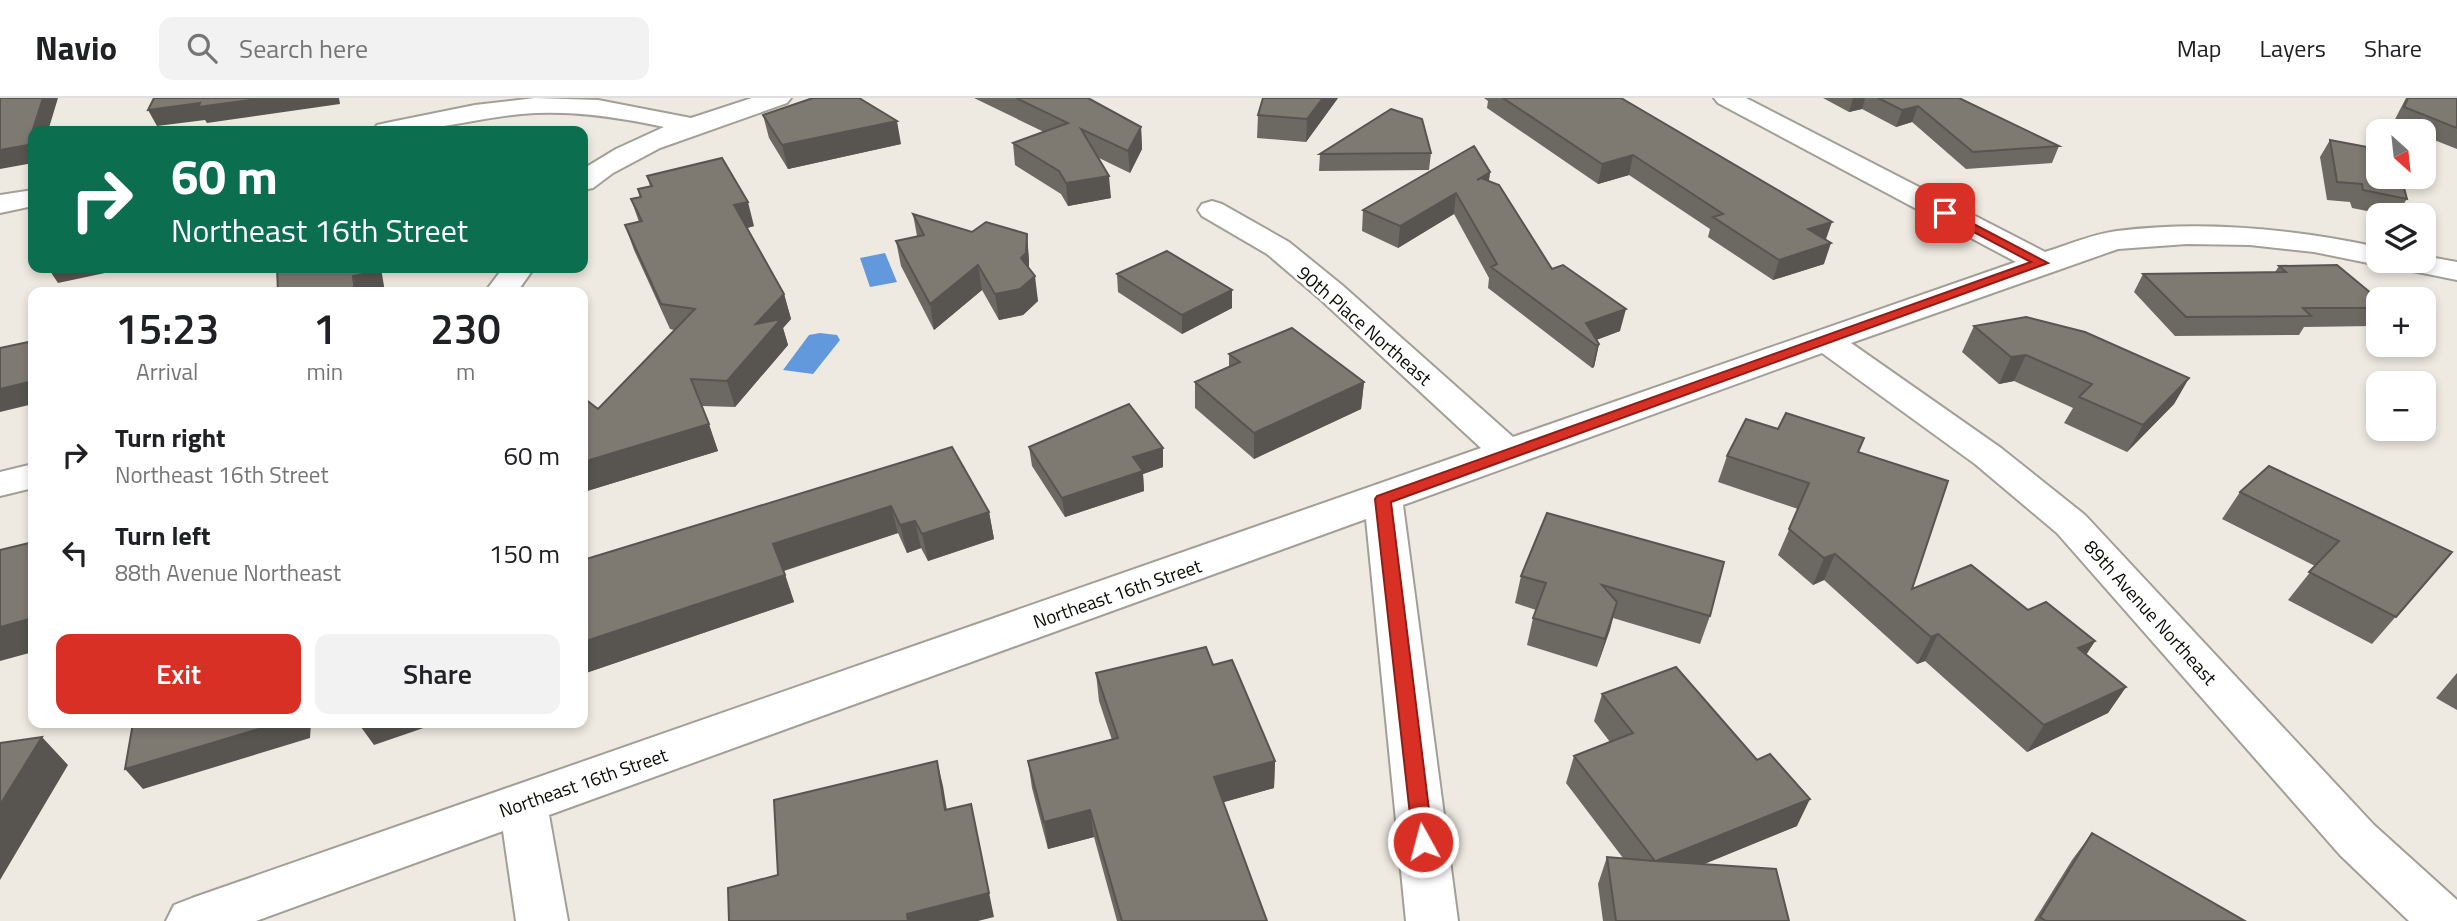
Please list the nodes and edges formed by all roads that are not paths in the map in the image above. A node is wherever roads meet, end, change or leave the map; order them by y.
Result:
1 (778, 98) edge
2 (1727, 98) edge
3 (414, 126) edge
4 (693, 126) junction
5 (588, 178) edge
6 (28, 199) edge
7 (0, 204) edge
8 (1212, 210) dead end
9 (2366, 254) edge
10 (2042, 263) junction
11 (2436, 267) edge
12 (2457, 271) edge
13 (1825, 340) junction
14 (1508, 453) junction
15 (28, 476) edge
16 (0, 484) edge
17 (1383, 499) junction
18 (523, 803) junction
19 (192, 921) edge
20 (542, 921) edge
21 (1432, 921) edge
22 (2444, 921) edge

1 - 4 street
2 - 10 street
3 - 4 street
4 - 5 street
6 - 7 street
8 - 14 street, 90th Place Northeast
9 - 10 street, Northeast 16th Street
10 - 13 street, Northeast 16th Street
11 - 12 street
13 - 14 street, Northeast 16th Street
13 - 22 street, 89th Avenue Northeast
14 - 17 street, Northeast 16th Street
15 - 16 street
17 - 18 street, Northeast 16th Street
17 - 21 street
18 - 19 street, Northeast 16th Street
18 - 20 street

